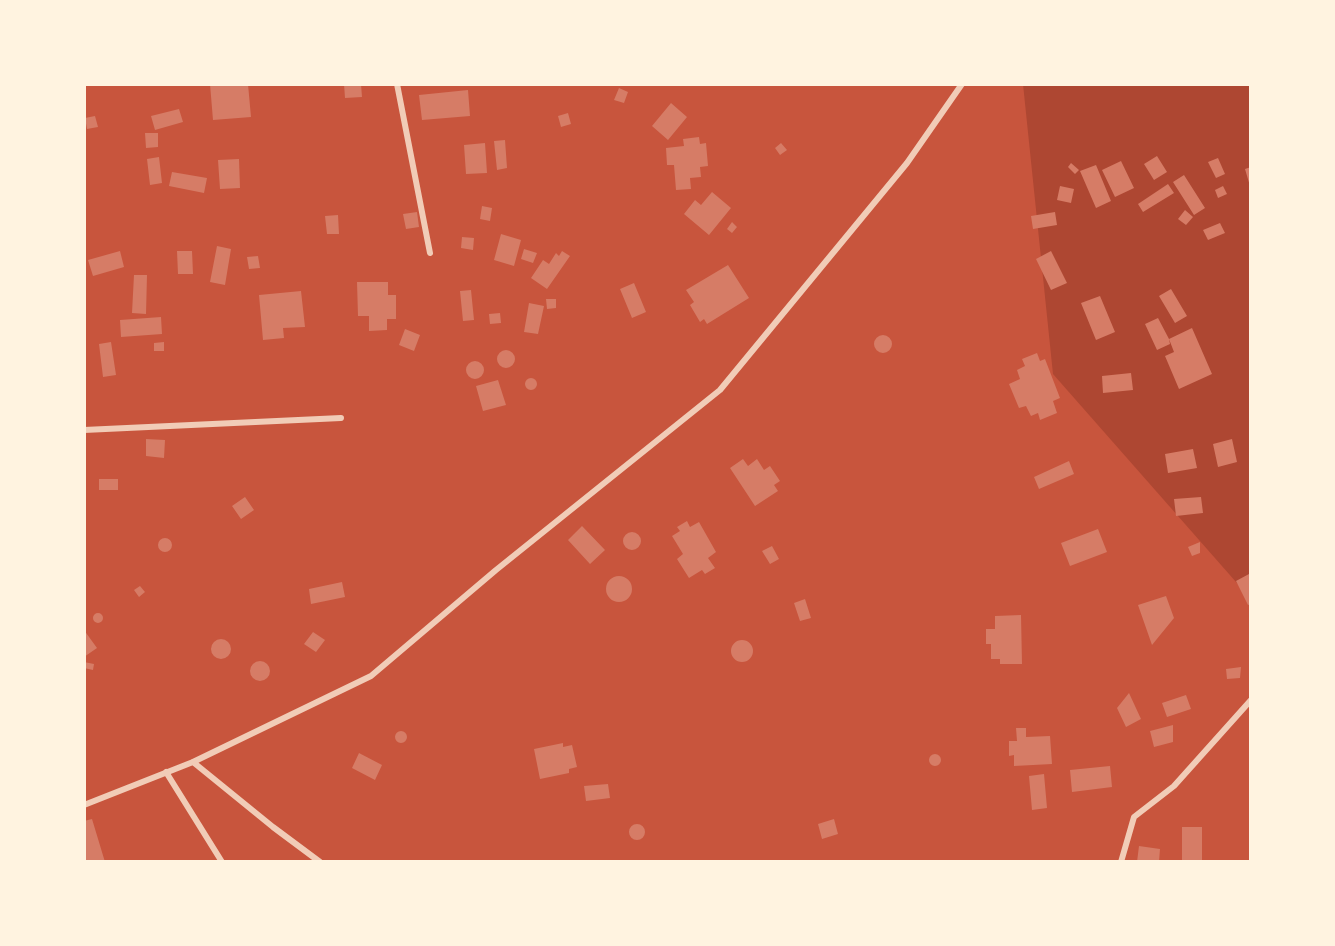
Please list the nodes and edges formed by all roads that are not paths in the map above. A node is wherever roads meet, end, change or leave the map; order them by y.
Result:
1 (397, 84) edge
2 (962, 84) edge
3 (430, 253) dead end
4 (341, 418) dead end
5 (84, 430) edge
6 (1251, 700) edge
7 (192, 762) junction
8 (166, 772) junction
9 (84, 804) edge
10 (222, 862) edge
11 (320, 862) edge
12 (1121, 862) edge

1 - 3 street
2 - 7 street
4 - 5 street
6 - 12 street
7 - 8 street
7 - 11 street
8 - 9 street
8 - 10 street

